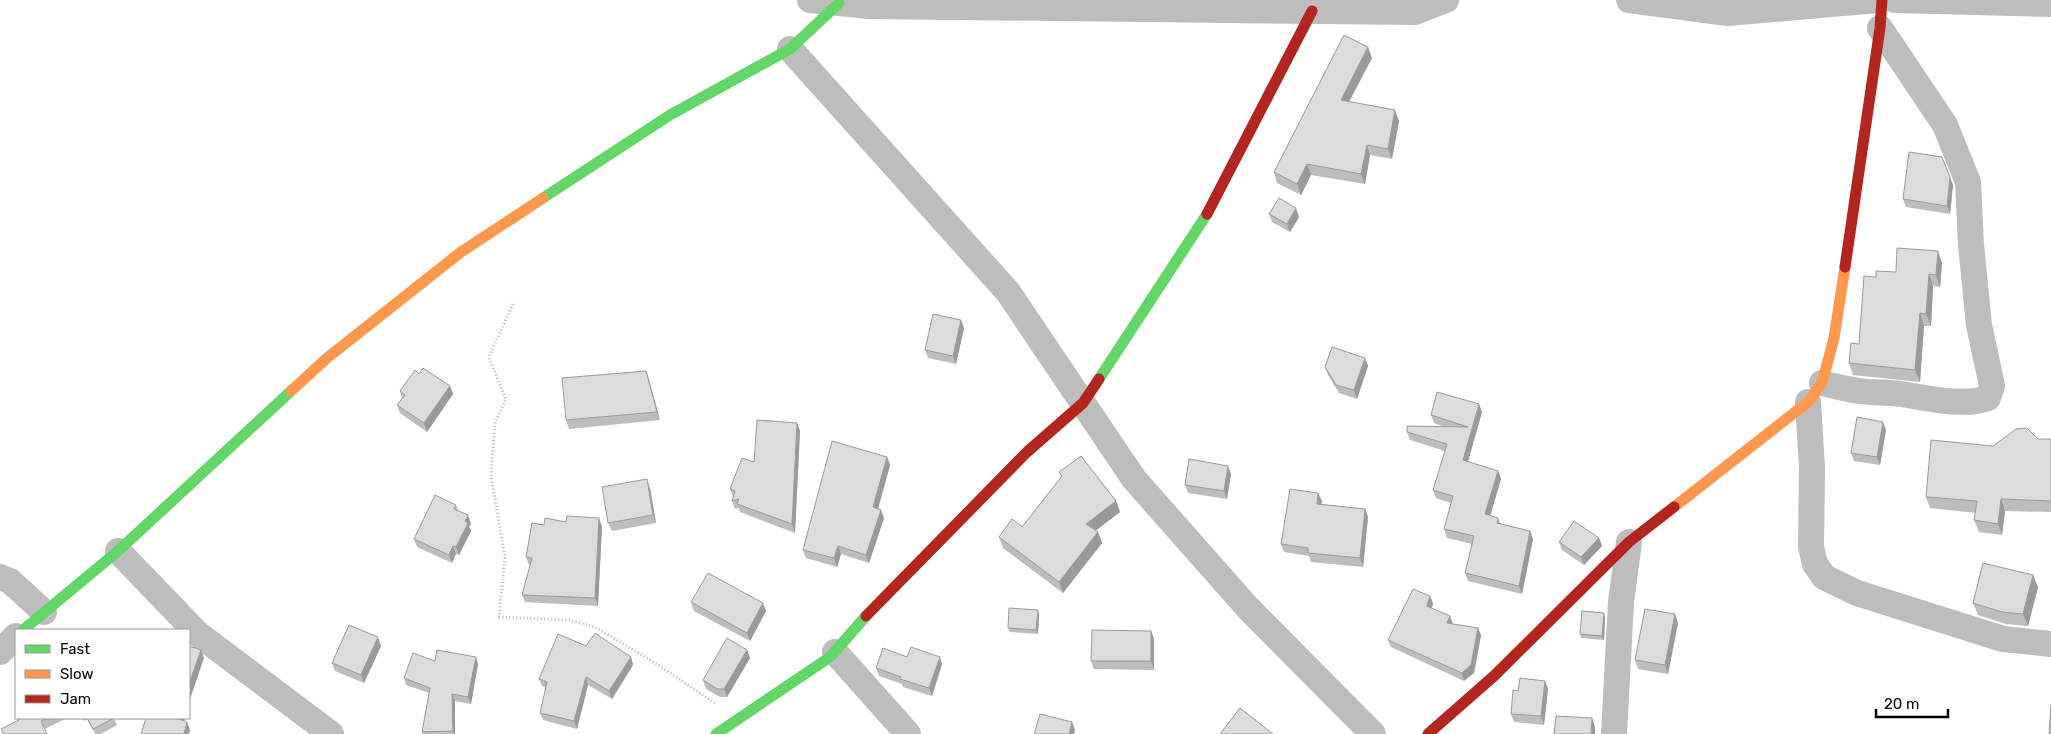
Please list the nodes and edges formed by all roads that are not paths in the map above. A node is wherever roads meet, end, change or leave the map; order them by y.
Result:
1 (810, 0) edge
2 (1446, 0) edge
3 (1629, 0) edge
4 (1880, 0) edge
5 (1895, 0) edge
6 (839, 3) junction
7 (873, 3) edge
8 (2051, 4) edge
9 (1312, 10) junction
10 (1880, 28) junction
11 (790, 49) junction
12 (1815, 392) junction
13 (1083, 403) junction
14 (1629, 542) junction
15 (118, 551) junction
16 (0, 577) edge
17 (44, 612) junction
18 (24, 629) edge
19 (15, 637) edge
20 (2051, 644) edge
21 (0, 652) edge
22 (835, 652) junction
23 (331, 734) edge
24 (716, 734) edge
25 (908, 734) edge
26 (1373, 734) edge
27 (1428, 734) edge
28 (1614, 734) edge

1 - 6 street
2 - 9 street
3 - 4 street
4 - 10 street
5 - 8 street
6 - 7 street
6 - 11 street
7 - 9 street
9 - 13 street
10 - 12 street
10 - 12 street
11 - 13 street
11 - 15 street
12 - 14 street
12 - 20 street
13 - 22 street
13 - 26 street
14 - 27 street
14 - 28 street
15 - 17 street
15 - 23 street
16 - 17 street
17 - 18 street
19 - 21 street
22 - 24 street
22 - 25 street

